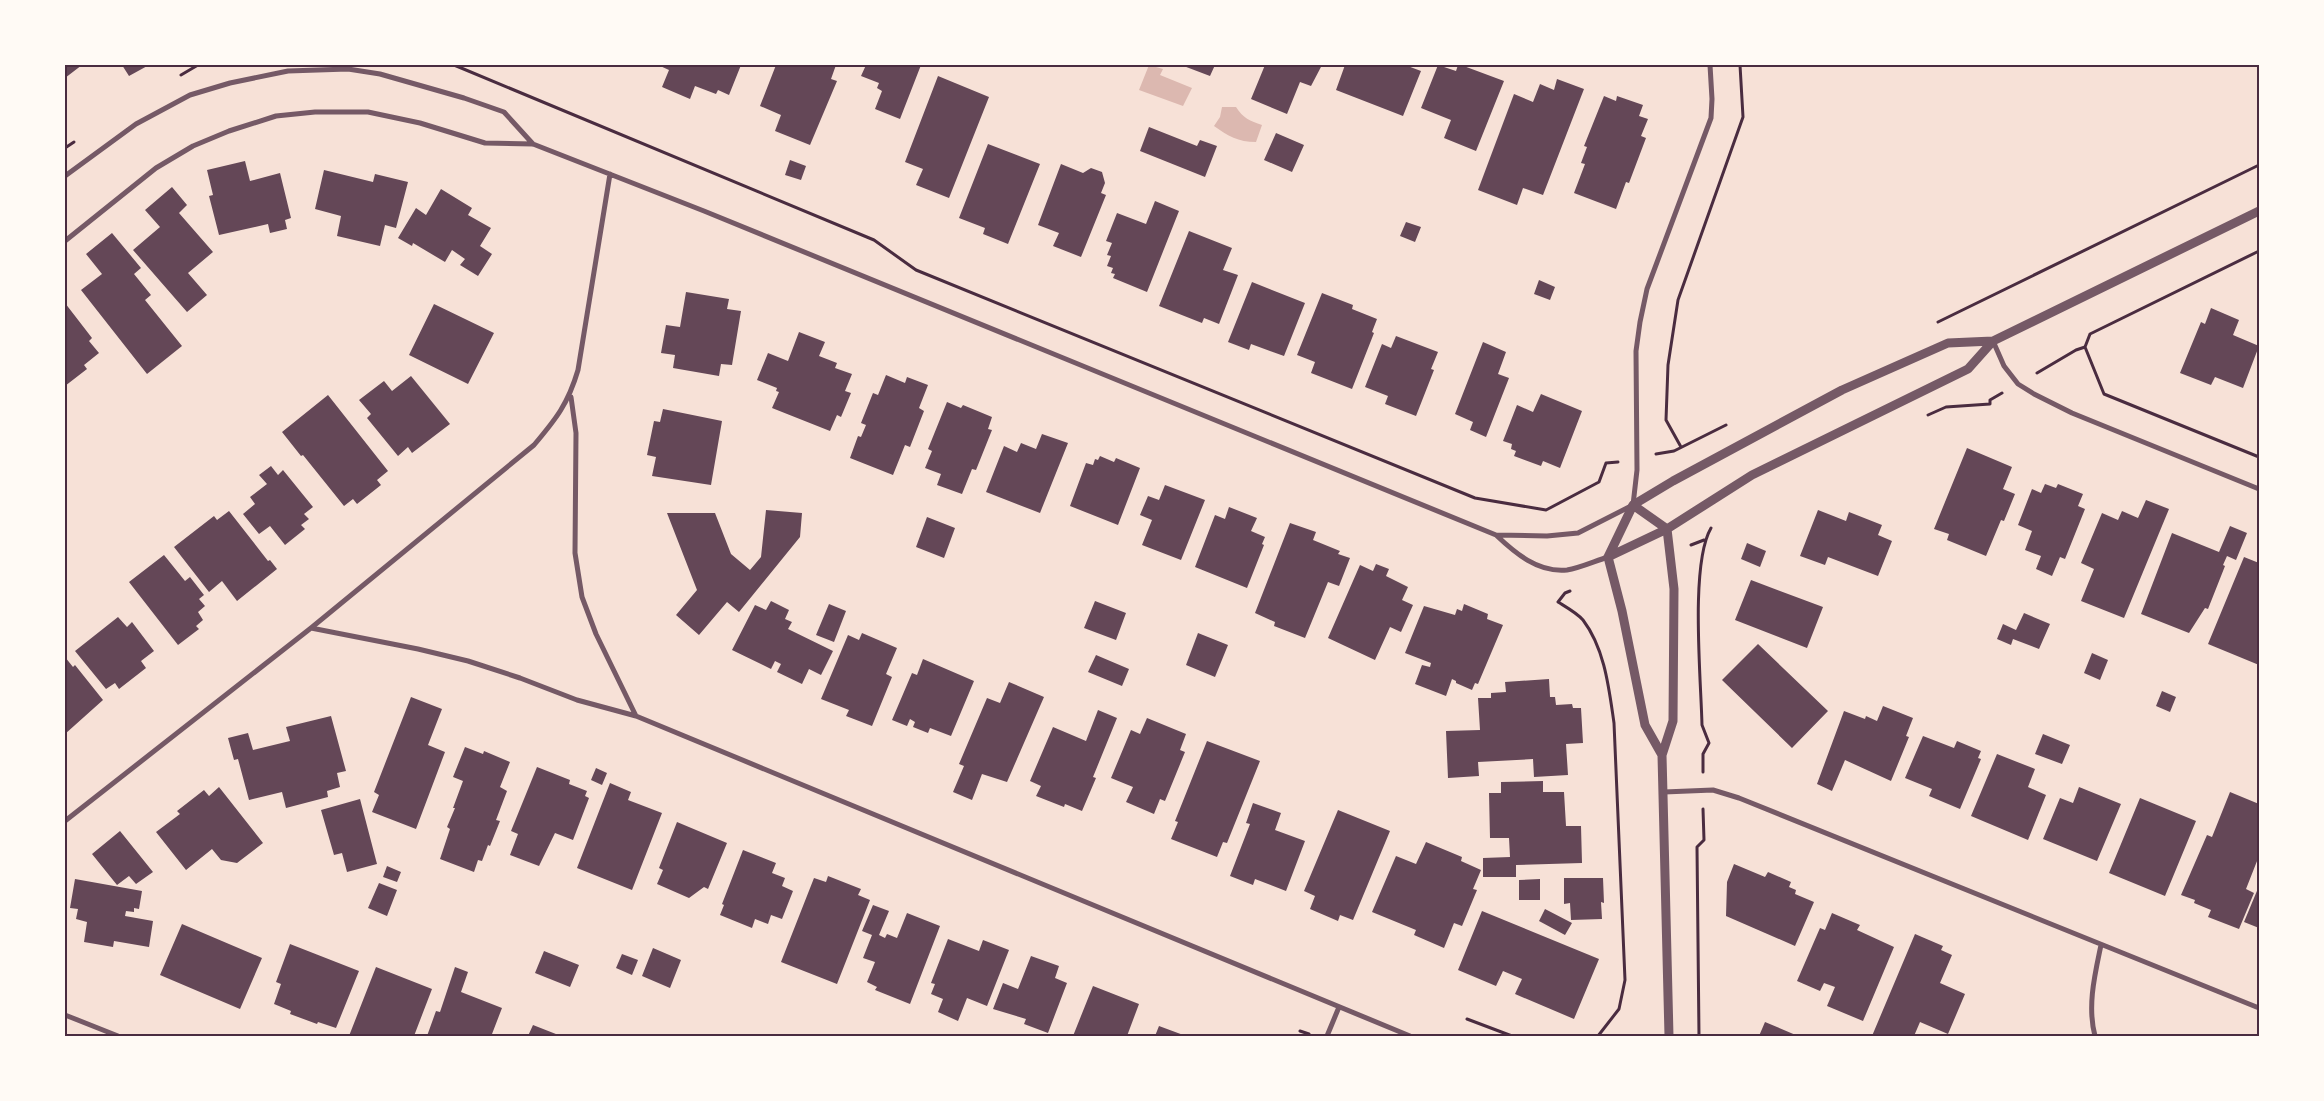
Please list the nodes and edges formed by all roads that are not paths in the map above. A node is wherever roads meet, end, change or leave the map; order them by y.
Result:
1 (1710, 65) edge
2 (533, 144) junction
3 (610, 174) junction
4 (65, 176) edge
5 (2259, 210) edge
6 (65, 241) edge
7 (1992, 340) junction
8 (571, 396) junction
9 (2259, 489) edge
10 (1633, 505) junction
11 (1667, 529) junction
12 (1496, 536) junction
13 (1608, 557) junction
14 (311, 628) junction
15 (636, 716) junction
16 (1662, 755) junction
17 (1664, 792) junction
18 (65, 821) edge
19 (2101, 945) junction
20 (1339, 1007) junction
21 (2259, 1008) edge
22 (65, 1015) edge
23 (118, 1036) edge
24 (1327, 1036) edge
25 (1410, 1036) edge
26 (1669, 1036) edge
27 (2095, 1036) edge

1 - 10 street
2 - 3 street
2 - 4 street
2 - 6 street
3 - 8 street
3 - 12 street
5 - 7 street
7 - 9 street
7 - 10 street
7 - 11 street
8 - 14 street
8 - 15 street
10 - 11 street
10 - 12 street
10 - 13 street
11 - 13 street
11 - 16 street
12 - 13 street
13 - 16 street
14 - 15 street
14 - 18 street
15 - 20 street
16 - 17 street
17 - 19 street
17 - 26 street
19 - 21 street
19 - 27 street
20 - 24 street
20 - 25 street
22 - 23 street

